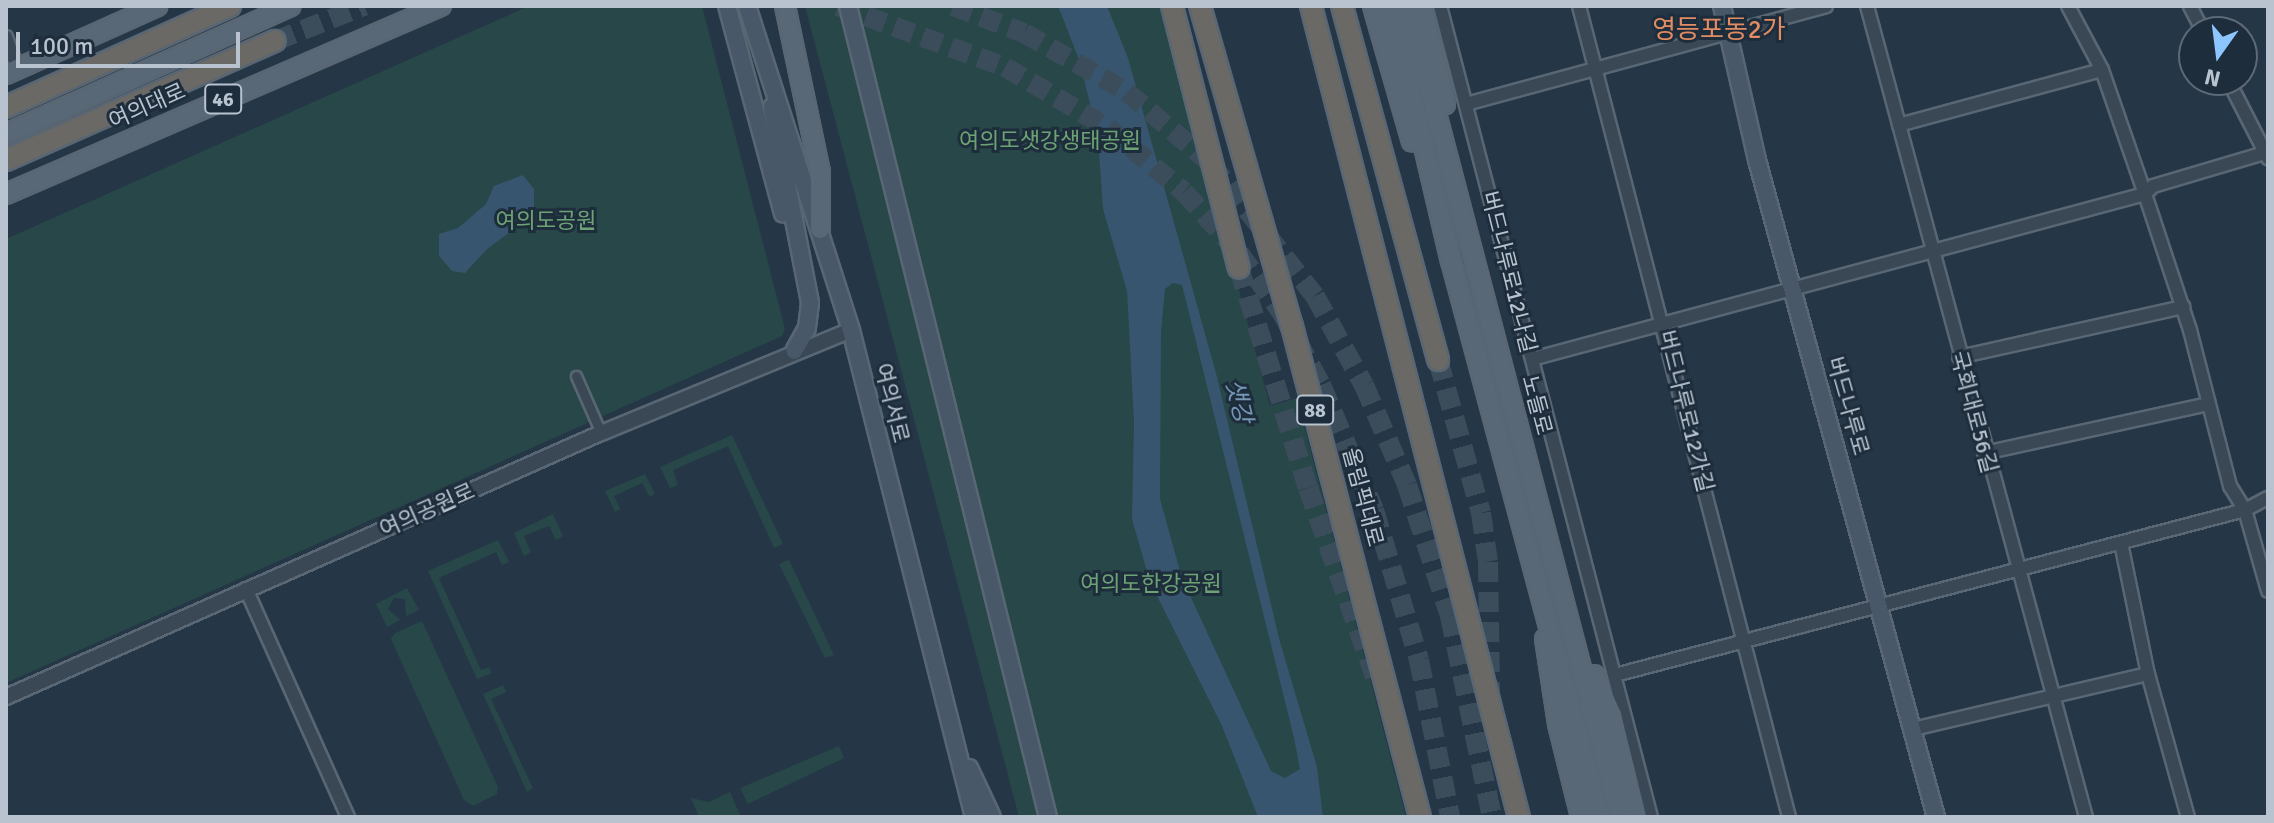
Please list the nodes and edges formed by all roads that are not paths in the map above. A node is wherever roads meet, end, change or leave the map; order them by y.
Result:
1 (157, 6) edge
2 (230, 6) edge
3 (291, 6) edge
4 (441, 6) edge
5 (727, 6) edge
6 (747, 6) edge
7 (785, 6) edge
8 (848, 6) edge
9 (1172, 6) edge
10 (1200, 6) edge
11 (1311, 6) edge
12 (1342, 6) edge
13 (1373, 6) edge
14 (1391, 6) edge
15 (1408, 6) edge
16 (1422, 6) edge
17 (1440, 6) edge
18 (1579, 6) edge
19 (1722, 6) edge
20 (1826, 6) edge
21 (1867, 6) edge
22 (2068, 6) edge
23 (1727, 29) junction
24 (757, 30) junction
25 (6, 37) edge
26 (275, 41) tunnel mouth
27 (1596, 68) junction
28 (2102, 70) junction
29 (12, 71) edge
30 (61, 79) junction
31 (6, 92) edge
32 (2236, 96) edge
33 (1466, 104) junction
34 (6, 107) edge
35 (1899, 125) junction
36 (6, 134) edge
37 (2267, 154) edge
38 (6, 160) edge
39 (6, 194) edge
40 (2145, 194) junction
41 (820, 229) junction
42 (1932, 251) junction
43 (1451, 261) junction
44 (1239, 268) tunnel mouth
45 (1477, 276) junction
46 (1791, 289) junction
47 (810, 303) junction
48 (2183, 307) junction
49 (1663, 323) junction
50 (851, 330) junction
51 (794, 351) junction
52 (1959, 357) junction
53 (1532, 359) junction
54 (1438, 360) tunnel mouth
55 (576, 376) dead end
56 (2209, 404) junction
57 (601, 433) junction
58 (1984, 453) junction
59 (2268, 498) edge
60 (2245, 510) junction
61 (2121, 543) junction
62 (1534, 569) junction
63 (2019, 571) junction
64 (246, 589) junction
65 (2268, 591) edge
66 (1881, 608) junction
67 (1572, 626) junction
68 (1746, 642) junction
69 (2148, 674) junction
70 (1615, 675) junction
71 (2054, 694) junction
72 (6, 697) edge
73 (1913, 729) junction
74 (952, 732) junction
75 (348, 817) edge
76 (974, 817) edge
77 (992, 817) edge
78 (1048, 817) edge
79 (1420, 817) edge
80 (1519, 817) edge
81 (1581, 817) edge
82 (1600, 817) edge
83 (1620, 817) edge
84 (1637, 817) edge
85 (1651, 817) edge
86 (1789, 817) edge
87 (1936, 817) edge
88 (2086, 817) edge
89 (2188, 817) edge

1 - 29 main road
2 - 30 highway
3 - 36 main road, 여의대로
4 - 39 main road, 여의대로 / 46
5 - 47 main road
6 - 24 main road, 여의서로
7 - 41 main road
8 - 78 main road
9 - 44 highway
10 - 79 highway, 올림픽대로 / 88
11 - 80 highway
12 - 54 highway
13 - 43 main road
14 - 43 main road, 노들로
15 - 45 main road, 노들로
16 - 45 main road
17 - 33 street, 버드나루로12나길
18 - 27 street, 버드나루로12가길
19 - 23 main road, 버드나루로
20 - 23 street
21 - 35 street, 국회대로56길
22 - 28 street
23 - 27 street
23 - 46 main road, 버드나루로
24 - 41 main road, 여의서로
24 - 47 main road
25 - 29 street
26 - 38 highway
27 - 33 street
27 - 49 street, 버드나루로12가길
28 - 35 street
28 - 40 street
30 - 31 highway
30 - 34 highway
32 - 37 street
33 - 53 street, 버드나루로12나길
35 - 42 street, 국회대로56길
37 - 40 street
40 - 42 street
40 - 48 street
41 - 50 main road, 여의서로
42 - 46 street
42 - 52 street, 국회대로56길
43 - 62 main road, 노들로
45 - 67 main road, 노들로
46 - 49 street
46 - 66 main road, 버드나루로
47 - 51 main road
48 - 52 street
48 - 56 street
49 - 53 street
49 - 68 street, 버드나루로12가길
50 - 51 street, 여의공원로
50 - 74 main road, 여의서로
51 - 57 street, 여의공원로
52 - 58 street, 국회대로56길
53 - 70 street, 버드나루로12나길
55 - 57 street
56 - 58 street
56 - 60 street
57 - 64 street, 여의공원로
58 - 63 street, 국회대로56길
59 - 60 street
60 - 61 street
60 - 65 street
61 - 63 street
61 - 69 street
62 - 81 main road
62 - 82 main road, 노들로
63 - 66 street
63 - 71 street, 국회대로56길
64 - 72 street, 여의공원로
64 - 75 street
66 - 68 street
66 - 73 main road, 버드나루로
67 - 83 main road, 노들로
67 - 84 main road
68 - 70 street
68 - 86 street, 버드나루로12가길
69 - 71 street
69 - 89 street
70 - 85 street, 버드나루로12나길
71 - 73 street
71 - 88 street, 국회대로56길
73 - 87 main road, 버드나루로
74 - 76 main road, 여의서로
74 - 77 main road

